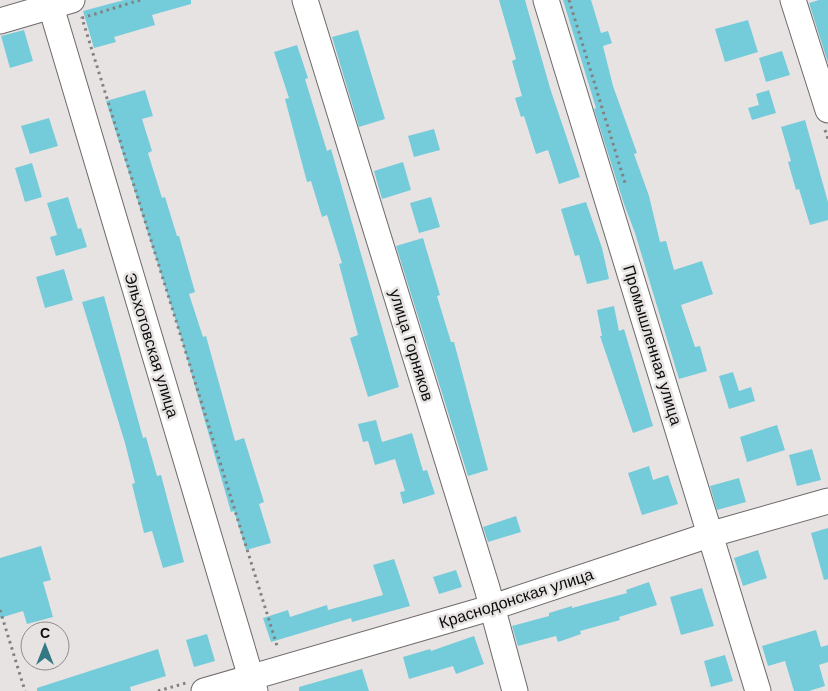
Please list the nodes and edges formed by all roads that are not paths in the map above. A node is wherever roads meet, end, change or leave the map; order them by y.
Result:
1 (305, 0) edge
2 (546, 0) edge
3 (793, 0) edge
4 (58, 2) edge
5 (0, 21) edge
6 (828, 110) edge
7 (828, 500) edge
8 (712, 534) junction
9 (490, 608) junction
10 (253, 684) edge
11 (204, 691) edge
12 (515, 691) edge
13 (758, 691) edge

1 - 9 street, улица Горняков
2 - 8 street, Промышленная улица
3 - 6 street
4 - 5 street
4 - 10 street, Эльхотовская улица
7 - 8 street, Краснодонская улица
8 - 9 street, Краснодонская улица
8 - 13 street, Промышленная улица
9 - 10 street, Краснодонская улица
9 - 12 street, улица Горняков
10 - 11 street, Краснодонская улица

